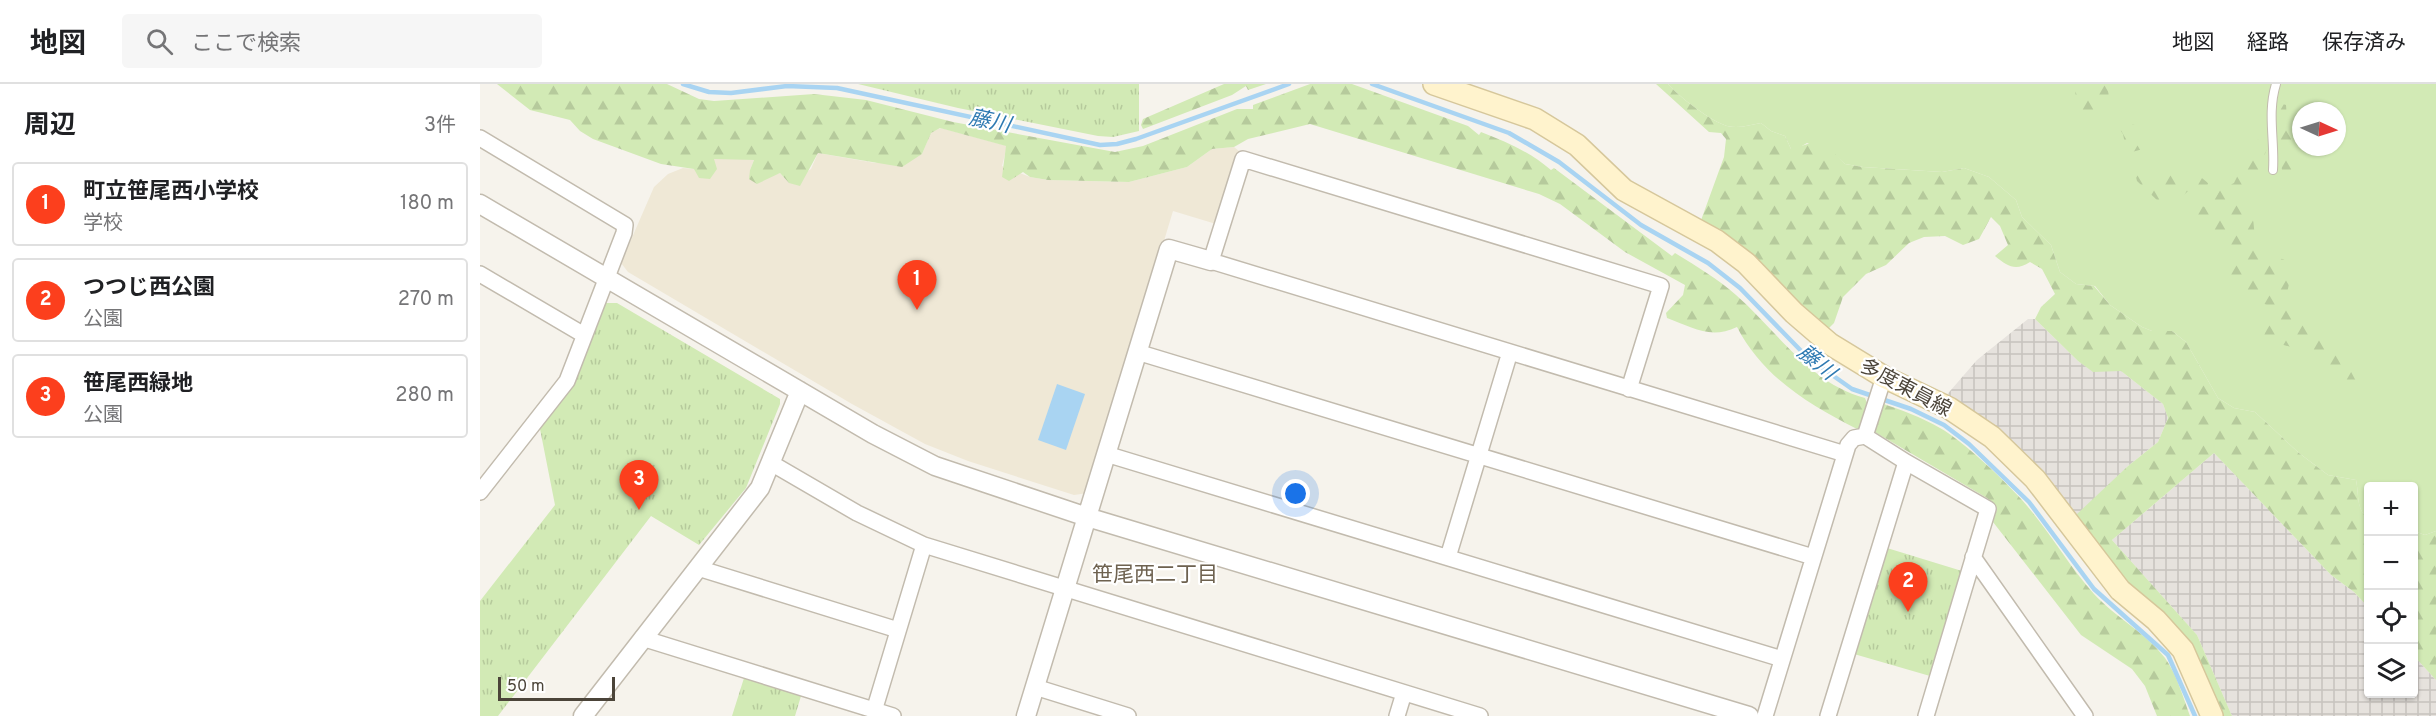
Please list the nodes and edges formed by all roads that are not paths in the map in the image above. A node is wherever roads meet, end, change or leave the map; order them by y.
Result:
1 (1434, 84) edge
2 (2276, 84) edge
3 (480, 138) edge
4 (2273, 170) dead end
5 (480, 204) edge
6 (1211, 261) junction
7 (606, 278) junction
8 (482, 280) edge
9 (584, 335) junction
10 (1137, 352) junction
11 (1510, 352) junction
12 (1882, 382) junction
13 (1629, 389) junction
14 (800, 392) junction
15 (1865, 436) junction
16 (1106, 454) junction
17 (1845, 454) junction
18 (1479, 455) junction
19 (1906, 462) junction
20 (771, 463) junction
21 (480, 492) edge
22 (1087, 517) junction
23 (924, 545) junction
24 (1448, 557) junction
25 (1813, 557) junction
26 (1973, 557) junction
27 (698, 568) junction
28 (1065, 589) junction
29 (898, 630) junction
30 (642, 638) junction
31 (1782, 659) junction
32 (1035, 687) junction
33 (1404, 693) junction
34 (874, 711) junction
35 (1927, 712) edge
36 (583, 716) edge
37 (893, 716) edge
38 (1026, 716) edge
39 (1128, 716) edge
40 (1397, 716) edge
41 (1480, 716) edge
42 (1749, 716) edge
43 (1765, 716) edge
44 (1828, 716) edge
45 (1942, 716) edge
46 (2085, 716) edge
47 (2212, 716) edge

1 - 12 main road, 多度東員線
2 - 4 lane
3 - 7 street
5 - 7 street
6 - 10 street
6 - 11 street
6 - 13 street
7 - 9 street
7 - 14 street
8 - 9 street
9 - 21 street
10 - 16 street
10 - 18 street
11 - 13 street
11 - 18 street
12 - 15 street
12 - 47 main road, 多度東員線
13 - 17 street
14 - 20 street
14 - 22 street
15 - 17 street
15 - 19 street
16 - 22 street
16 - 24 street
17 - 25 street
18 - 24 street
18 - 25 street
19 - 26 street
19 - 44 street
20 - 23 street
20 - 27 street
22 - 28 street
22 - 42 street
23 - 28 street
23 - 29 street
24 - 31 street
25 - 31 street
26 - 35 street
26 - 46 street
27 - 29 street
27 - 30 street
28 - 32 street
28 - 33 street
29 - 34 street
30 - 34 street
30 - 36 street
31 - 43 street
32 - 38 street
32 - 39 street
33 - 40 street
33 - 41 street
34 - 37 street
35 - 45 street

